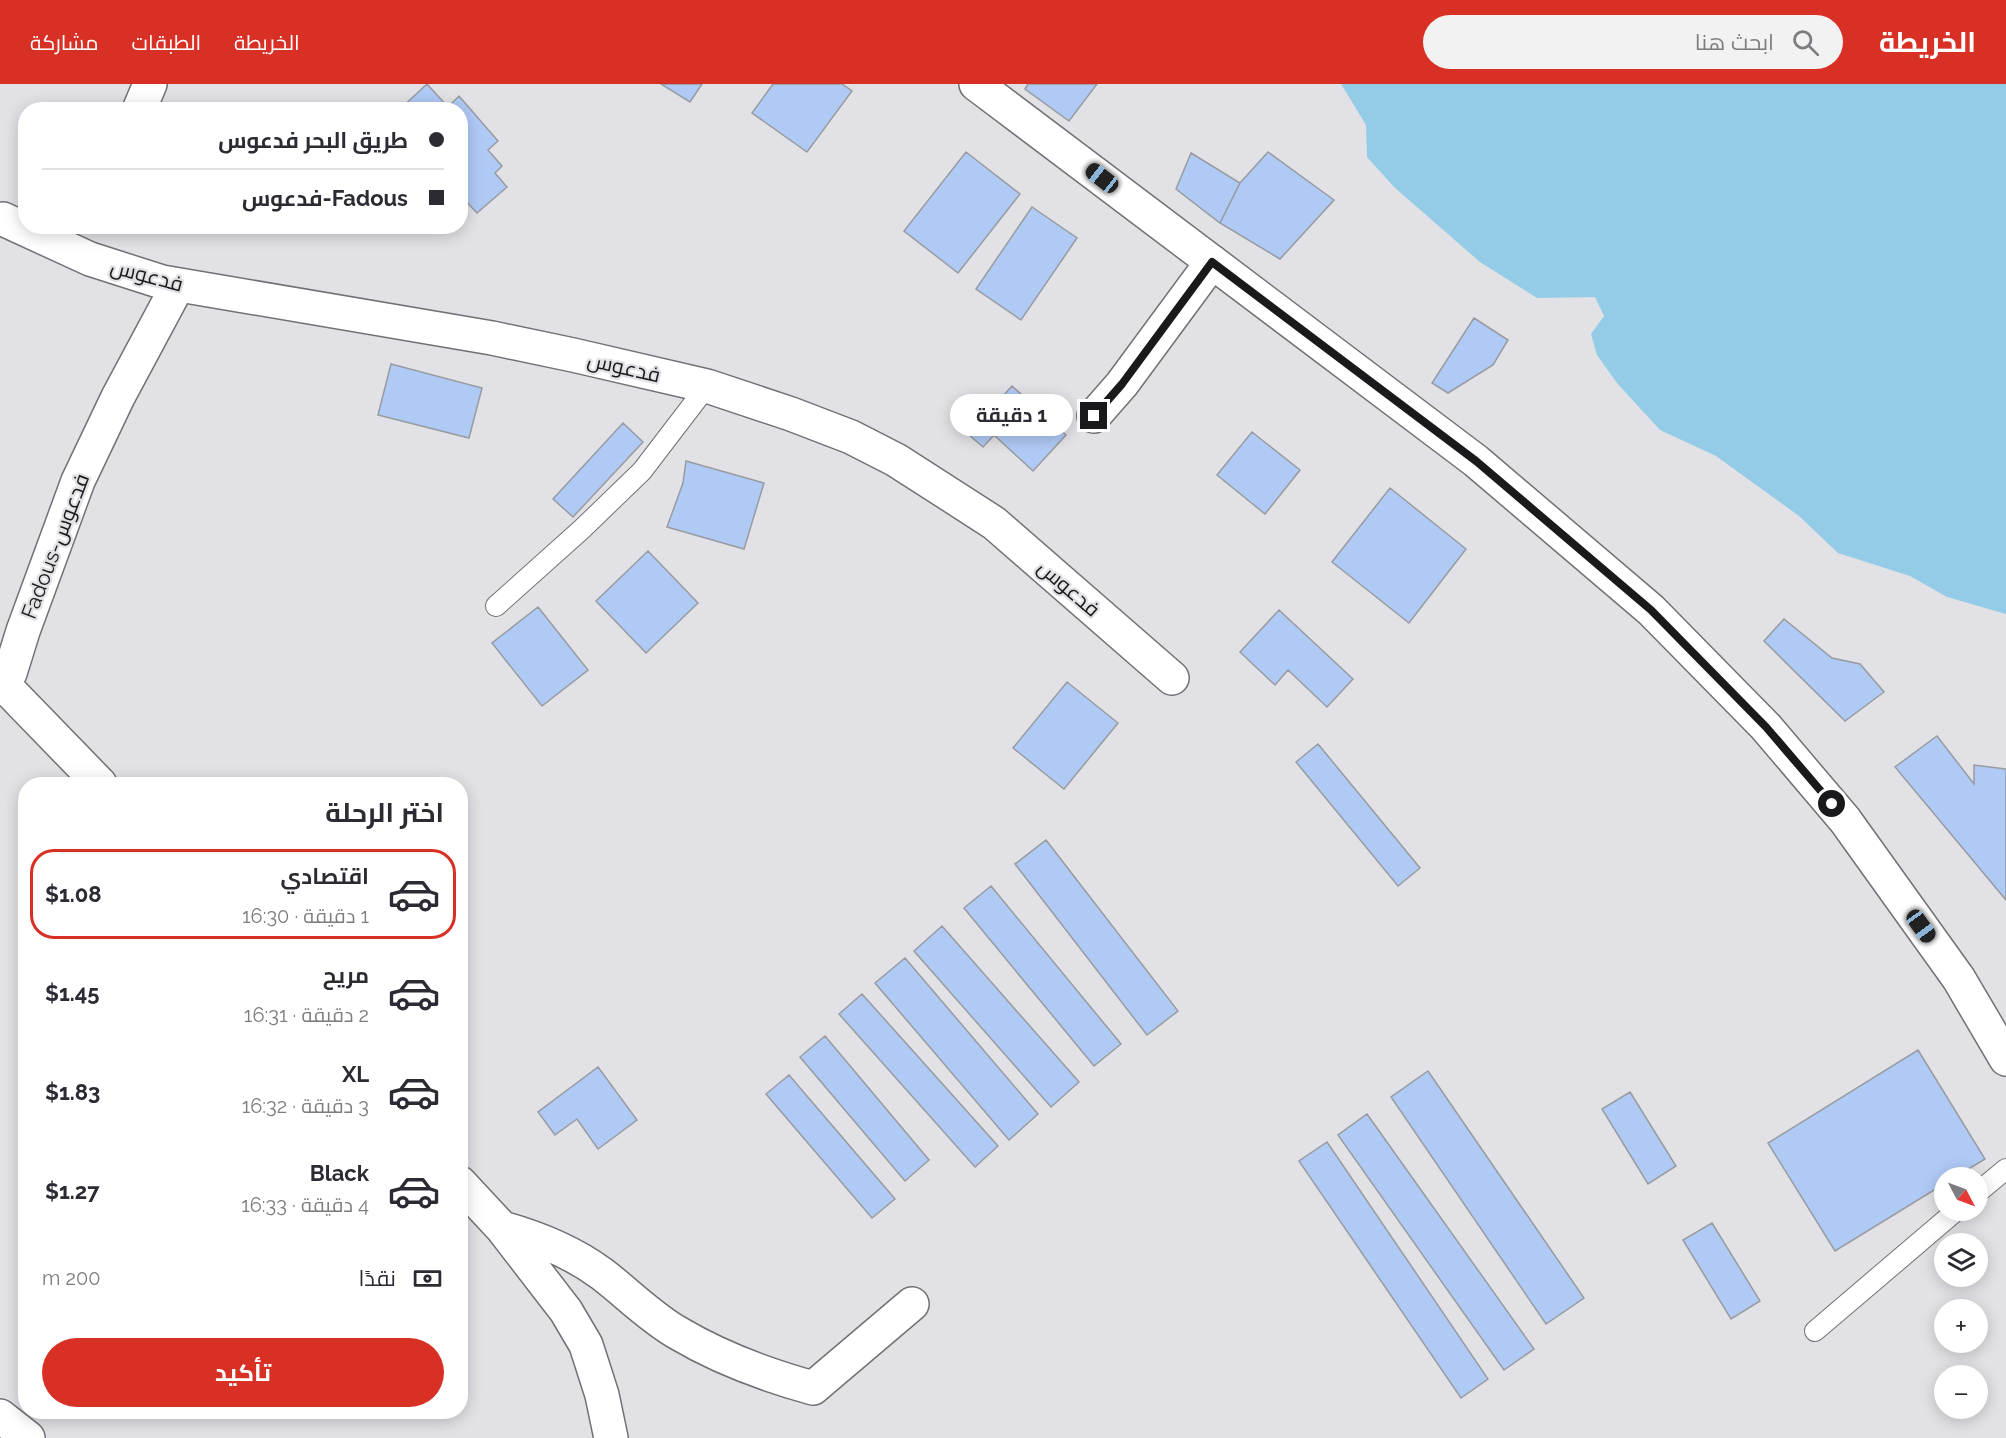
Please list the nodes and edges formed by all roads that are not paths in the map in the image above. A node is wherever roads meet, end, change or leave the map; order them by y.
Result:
1 (150, 84) edge
2 (976, 84) edge
3 (142, 102) edge
4 (46, 234) edge
5 (1212, 262) junction
6 (178, 285) junction
7 (707, 386) junction
8 (1094, 416) dead end
9 (496, 606) dead end
10 (1172, 678) dead end
11 (1, 684) edge
12 (93, 777) edge
13 (2006, 1059) edge
14 (2006, 1169) edge
15 (1988, 1184) edge
16 (468, 1191) edge
17 (1944, 1221) edge
18 (502, 1227) junction
19 (912, 1304) dead end
20 (1815, 1331) dead end
21 (0, 1416) edge
22 (28, 1438) edge
23 (611, 1438) edge

1 - 3 main road
2 - 5 main road
4 - 6 main road, فدعوس
5 - 8 main road
5 - 13 main road
6 - 7 main road, فدعوس
6 - 11 main road, Fadous-فدعوس
7 - 9 lane
7 - 10 main road, فدعوس
11 - 12 main road, Fadous-فدعوس
14 - 15 lane
16 - 18 main road
17 - 20 lane
18 - 19 main road
18 - 23 main road
21 - 22 main road

